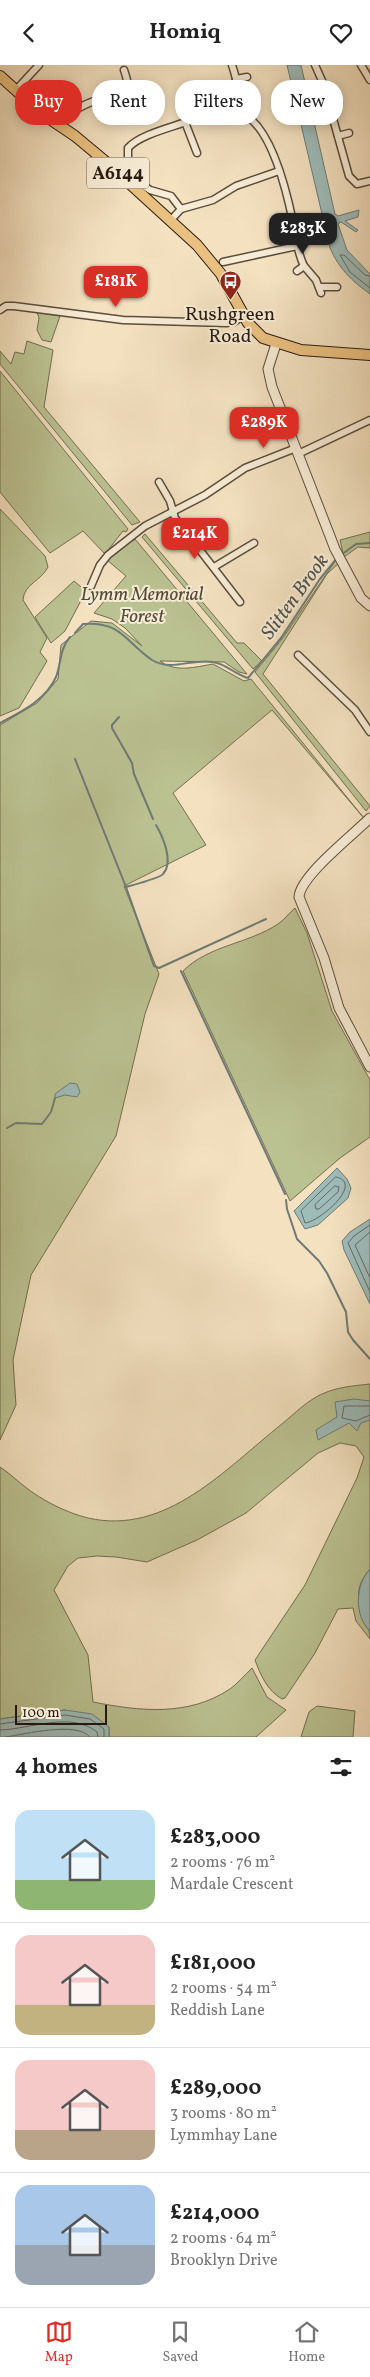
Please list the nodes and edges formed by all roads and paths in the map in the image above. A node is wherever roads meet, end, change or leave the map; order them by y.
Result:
1 (38, 65) edge
2 (232, 65) edge
3 (315, 65) edge
4 (362, 65) edge
5 (124, 70) dead end
6 (0, 76) edge
7 (247, 77) dead end
8 (236, 79) joint
9 (127, 80) edge
10 (322, 80) edge
11 (370, 80) edge
12 (14, 91) joint
13 (60, 125) edge
14 (177, 125) edge
15 (186, 125) edge
16 (256, 125) edge
17 (335, 125) edge
18 (348, 133) dead end
19 (338, 136) junction
20 (197, 153) dead end
21 (279, 171) junction
22 (370, 181) edge
23 (181, 209) junction
24 (170, 221) junction
25 (297, 245) junction
26 (223, 262) dead end
27 (305, 267) junction
28 (297, 271) dead end
29 (336, 287) dead end
30 (0, 310) edge
31 (244, 315) junction
32 (276, 344) junction
33 (370, 355) edge
34 (370, 420) edge
35 (297, 451) junction
36 (159, 483) dead end
37 (174, 512) junction
38 (254, 543) dead end
39 (214, 567) junction
40 (92, 586) dead end
41 (240, 602) dead end
42 (370, 606) edge
43 (298, 655) dead end
44 (370, 732) edge
45 (370, 818) edge
46 (370, 1067) edge

1 - 12 street
2 - 8 street
3 - 10 street
4 - 11 street
5 - 9 street
6 - 12 main road, A6144
7 - 8 street
13 - 24 main road, A6144
14 - 23 street
15 - 20 street
16 - 21 street
17 - 19 street
18 - 19 street
19 - 22 street
21 - 23 street
21 - 25 street
23 - 24 street
24 - 31 main road, A6144
25 - 26 street
25 - 27 street
27 - 28 street
27 - 29 street
30 - 31 street
31 - 32 main road, A6144
32 - 33 main road, A6144
32 - 35 street
34 - 35 street
35 - 37 street
35 - 42 street
36 - 37 street
37 - 39 street
37 - 40 street
38 - 39 street
39 - 41 street
43 - 44 street
45 - 46 street

